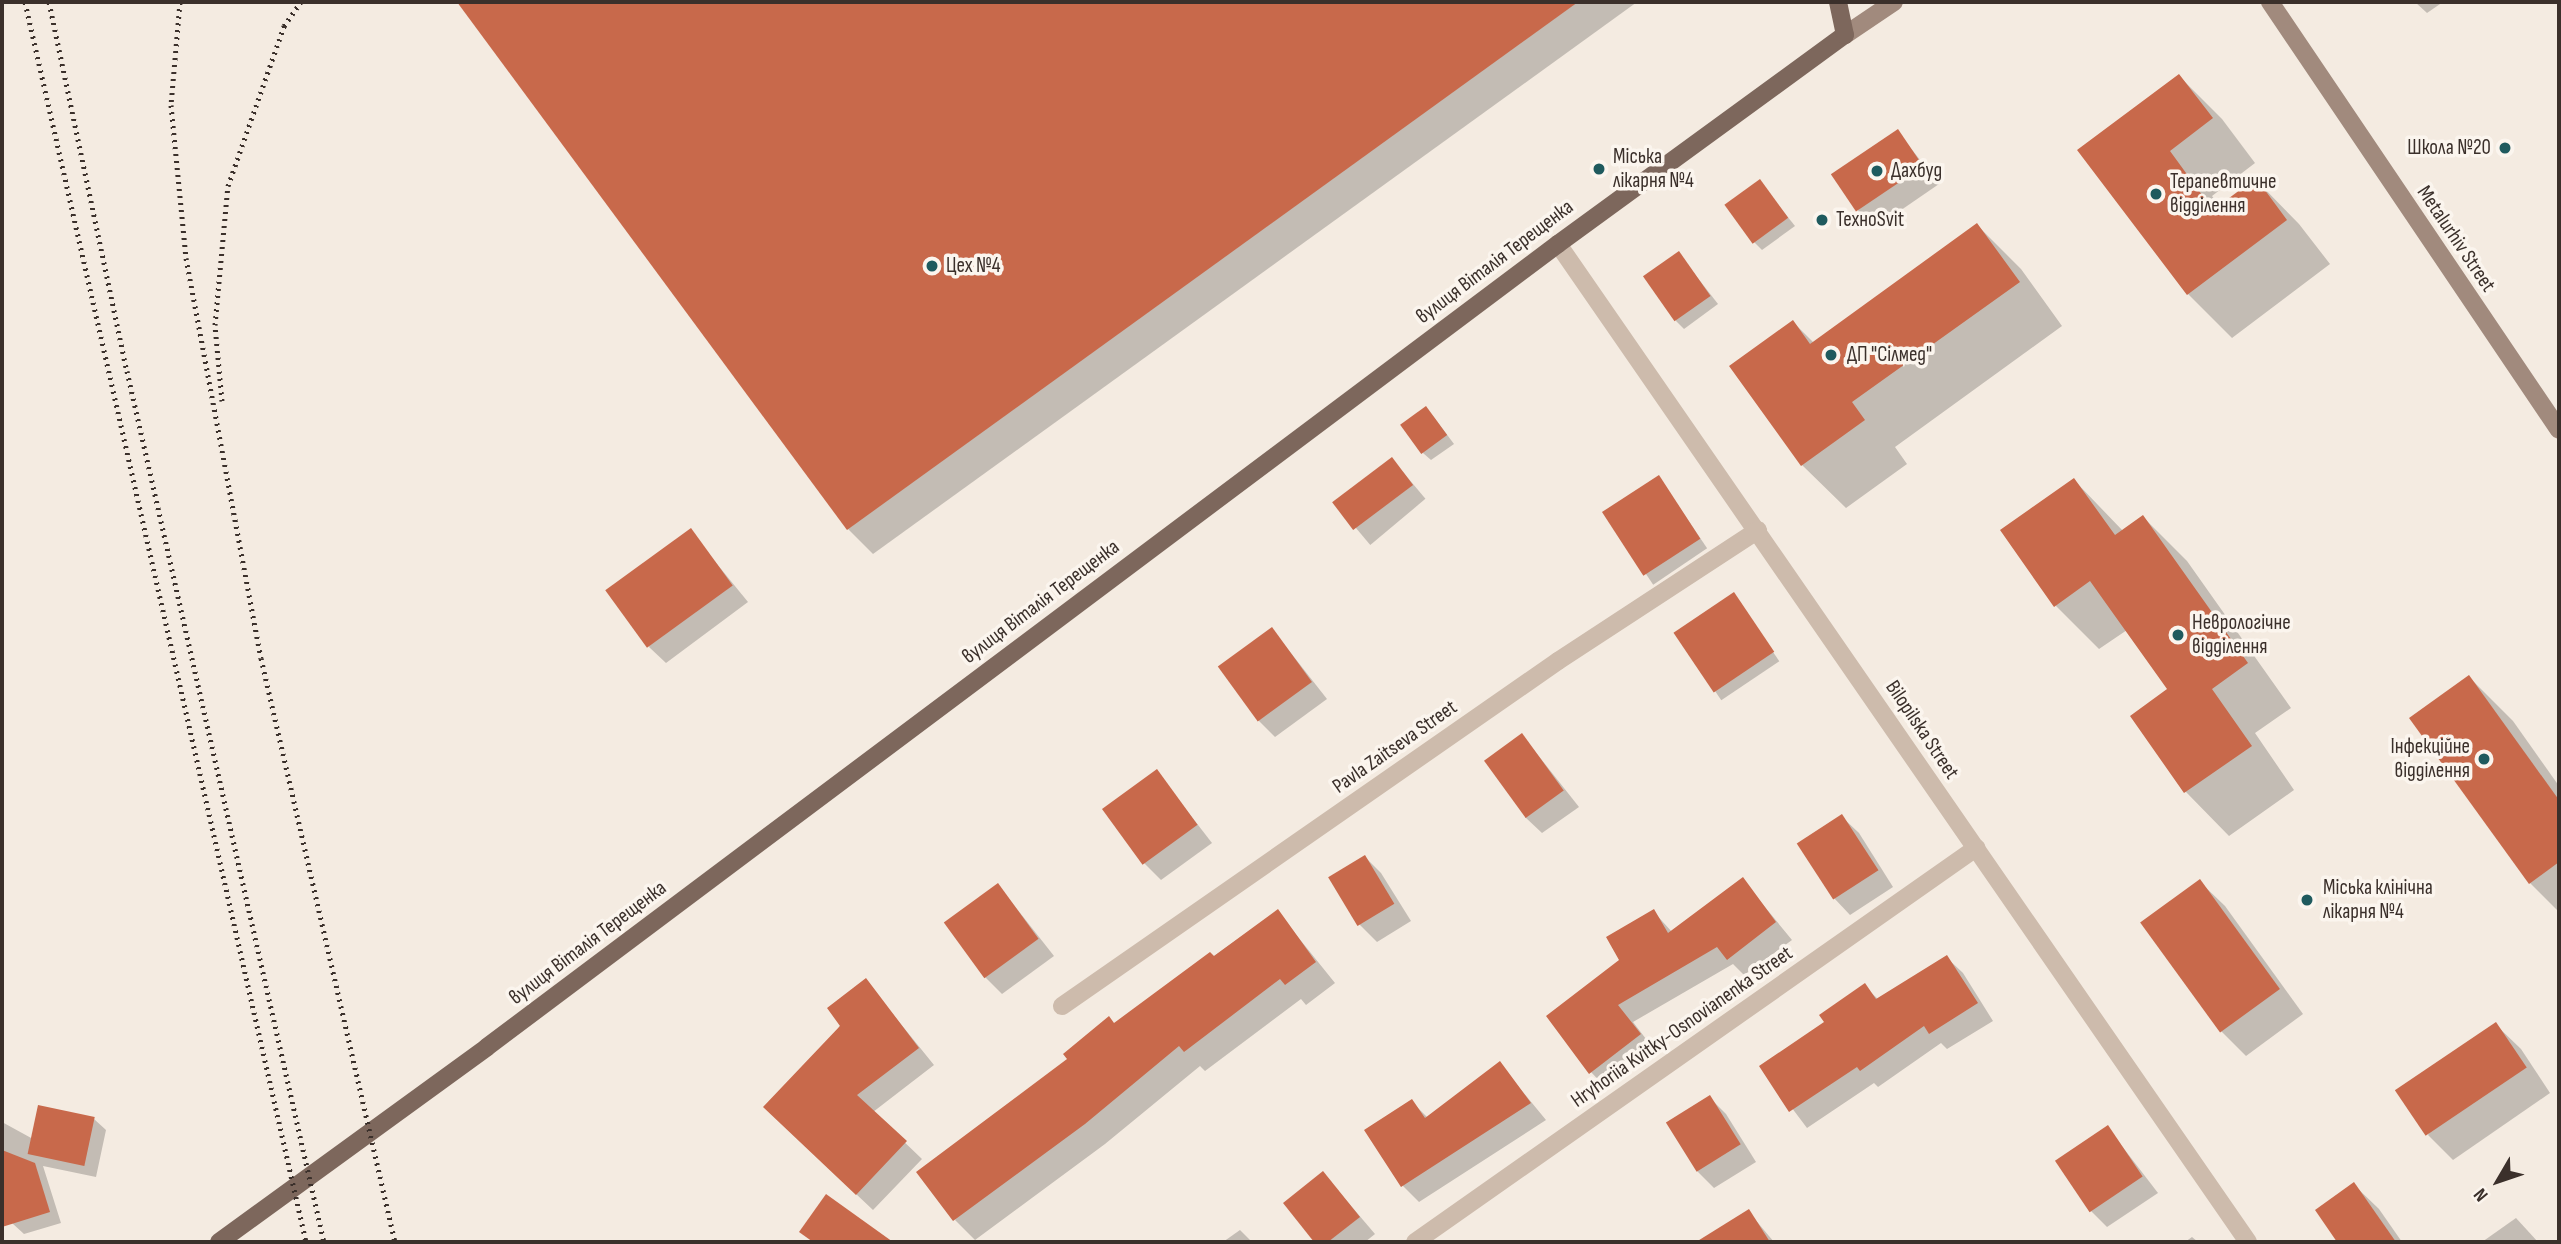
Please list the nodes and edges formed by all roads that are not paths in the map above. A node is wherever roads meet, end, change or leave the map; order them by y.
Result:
1 (1838, 2) edge
2 (1894, 2) edge
3 (2270, 2) edge
4 (1844, 35) junction
5 (1558, 244) junction
6 (2559, 430) edge
7 (1758, 530) junction
8 (1976, 848) junction
9 (1062, 1006) dead end
10 (219, 1242) edge
11 (1415, 1242) edge
12 (2248, 1242) edge

1 - 4 main road
2 - 4 main road, вулиця Віталія Терещенка
3 - 6 main road, Metalurhiv Street
4 - 5 main road, вулиця Віталія Терещенка
5 - 7 street, Bilopilska Street
5 - 10 main road, вулиця Віталія Терещенка
7 - 8 street, Bilopilska Street
7 - 9 street, Pavla Zaitseva Street
8 - 11 street, Hryhoriia Kvitky-Osnovianenka Street
8 - 12 street, Bilopilska Street

